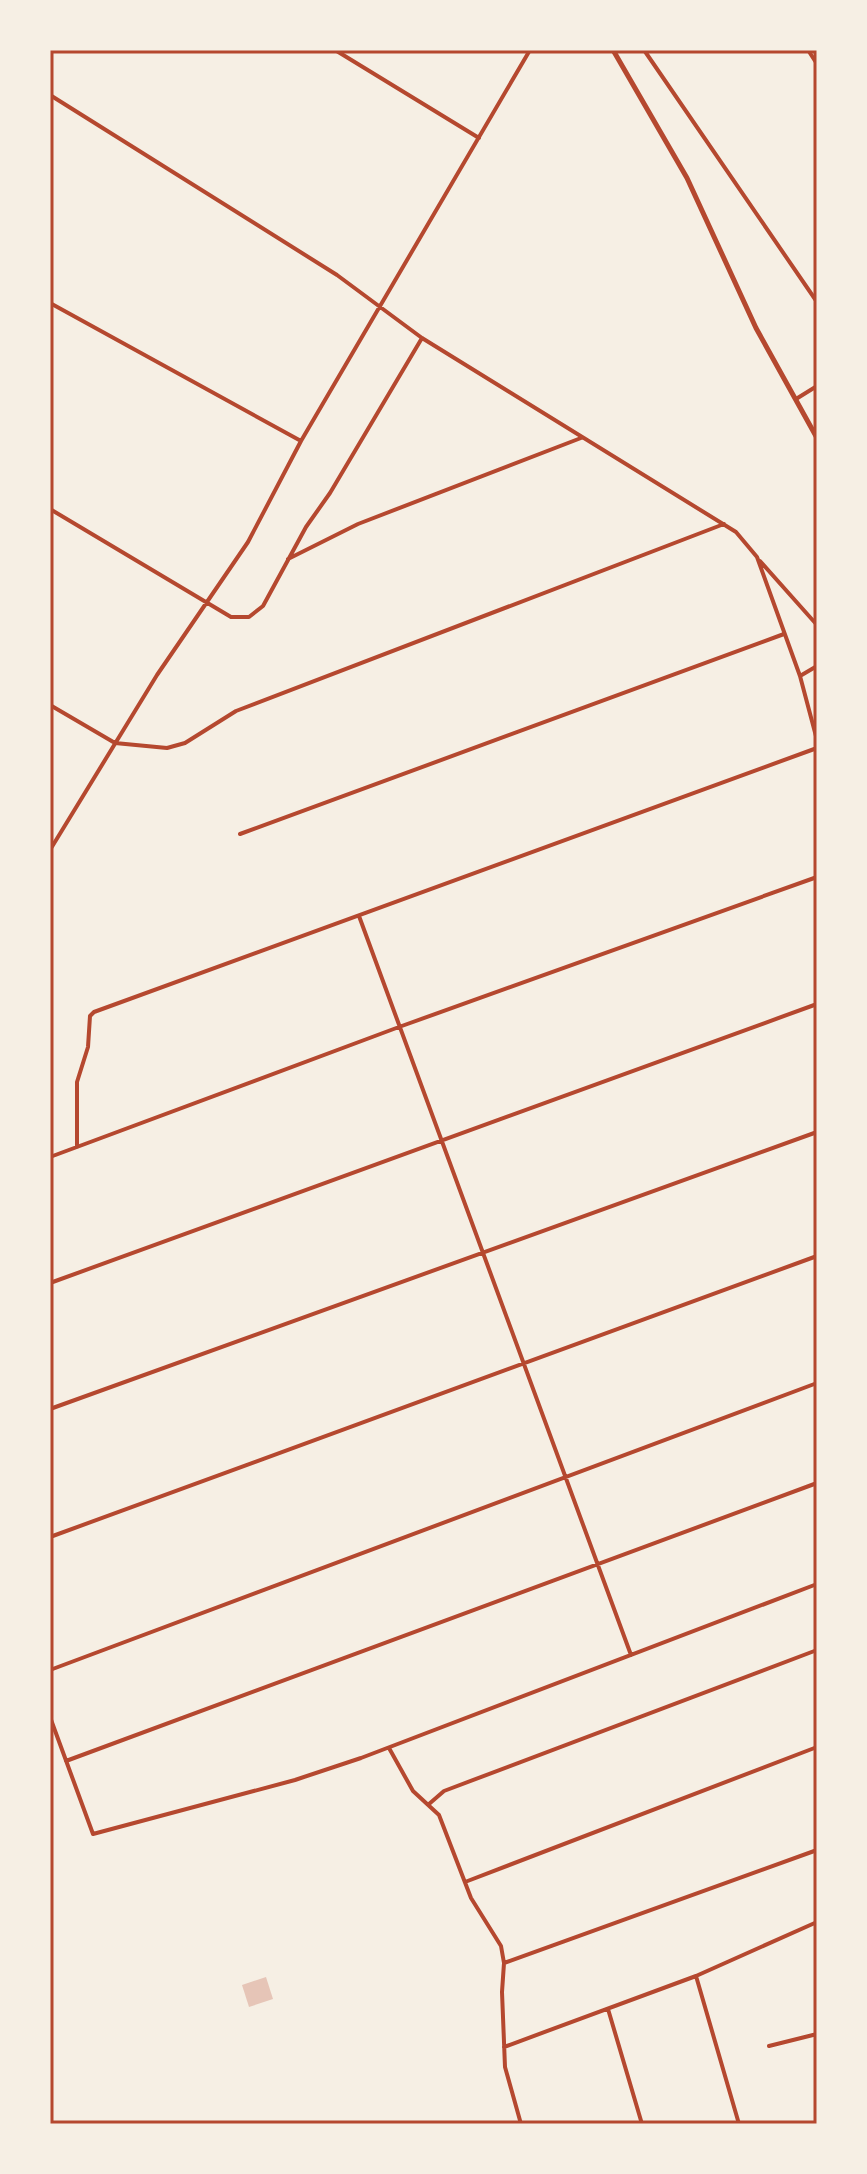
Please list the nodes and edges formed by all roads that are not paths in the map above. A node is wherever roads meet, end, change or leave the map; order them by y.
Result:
1 (335, 50) edge
2 (530, 50) edge
3 (613, 50) edge
4 (644, 50) edge
5 (808, 50) edge
6 (817, 64) edge
7 (50, 95) edge
8 (479, 138) junction
9 (817, 302) edge
10 (50, 303) edge
11 (379, 306) junction
12 (422, 338) junction
13 (817, 386) edge
14 (796, 399) junction
15 (581, 438) junction
16 (817, 438) edge
17 (301, 441) junction
18 (50, 509) edge
19 (724, 524) junction
20 (757, 557) junction
21 (287, 560) junction
22 (207, 603) junction
23 (817, 625) edge
24 (784, 634) junction
25 (817, 666) edge
26 (800, 676) junction
27 (50, 705) edge
28 (817, 740) edge
29 (115, 743) junction
30 (817, 748) edge
31 (240, 834) dead end
32 (50, 850) edge
33 (817, 877) edge
34 (359, 916) junction
35 (817, 1004) edge
36 (399, 1027) junction
37 (817, 1132) edge
38 (441, 1141) junction
39 (77, 1147) junction
40 (50, 1157) edge
41 (483, 1253) junction
42 (817, 1256) edge
43 (50, 1283) edge
44 (524, 1362) junction
45 (817, 1383) edge
46 (50, 1409) edge
47 (565, 1476) junction
48 (817, 1483) edge
49 (50, 1537) edge
50 (597, 1564) junction
51 (817, 1584) edge
52 (817, 1650) edge
53 (631, 1655) junction
54 (50, 1670) edge
55 (50, 1717) edge
56 (817, 1747) edge
57 (389, 1748) junction
58 (66, 1761) junction
59 (429, 1804) junction
60 (817, 1850) edge
61 (465, 1882) junction
62 (817, 1922) edge
63 (504, 1963) junction
64 (696, 1976) junction
65 (608, 2009) junction
66 (817, 2034) edge
67 (769, 2046) dead end
68 (503, 2048) junction
69 (521, 2124) edge
70 (642, 2124) edge
71 (739, 2124) edge

1 - 8 street
2 - 8 street
3 - 14 street
4 - 9 street
5 - 6 street
7 - 11 street
8 - 11 street
10 - 17 street
11 - 12 street
11 - 17 street
12 - 15 street
12 - 21 street
13 - 14 street
14 - 16 street
15 - 19 street
15 - 21 street
17 - 22 street
18 - 22 street
19 - 20 street
19 - 29 street
20 - 23 street
20 - 24 street
21 - 22 street
22 - 29 street
24 - 26 street
24 - 31 street
25 - 26 street
26 - 28 street
27 - 29 street
29 - 32 street
30 - 34 street
33 - 36 street
34 - 36 street
34 - 39 street
35 - 38 street
36 - 38 street
36 - 39 street
37 - 41 street
38 - 41 street
38 - 43 street
39 - 40 street
41 - 44 street
41 - 46 street
42 - 44 street
44 - 47 street
44 - 49 street
45 - 47 street
47 - 50 street
47 - 54 street
48 - 50 street
50 - 53 street
50 - 58 street
51 - 53 street
52 - 59 street
53 - 57 street
55 - 58 street
56 - 61 street
57 - 58 street
57 - 59 street
59 - 61 street
60 - 63 street
61 - 63 street
62 - 64 street
63 - 68 street
64 - 65 street
64 - 71 street
65 - 68 street
65 - 70 street
66 - 67 street
68 - 69 street

